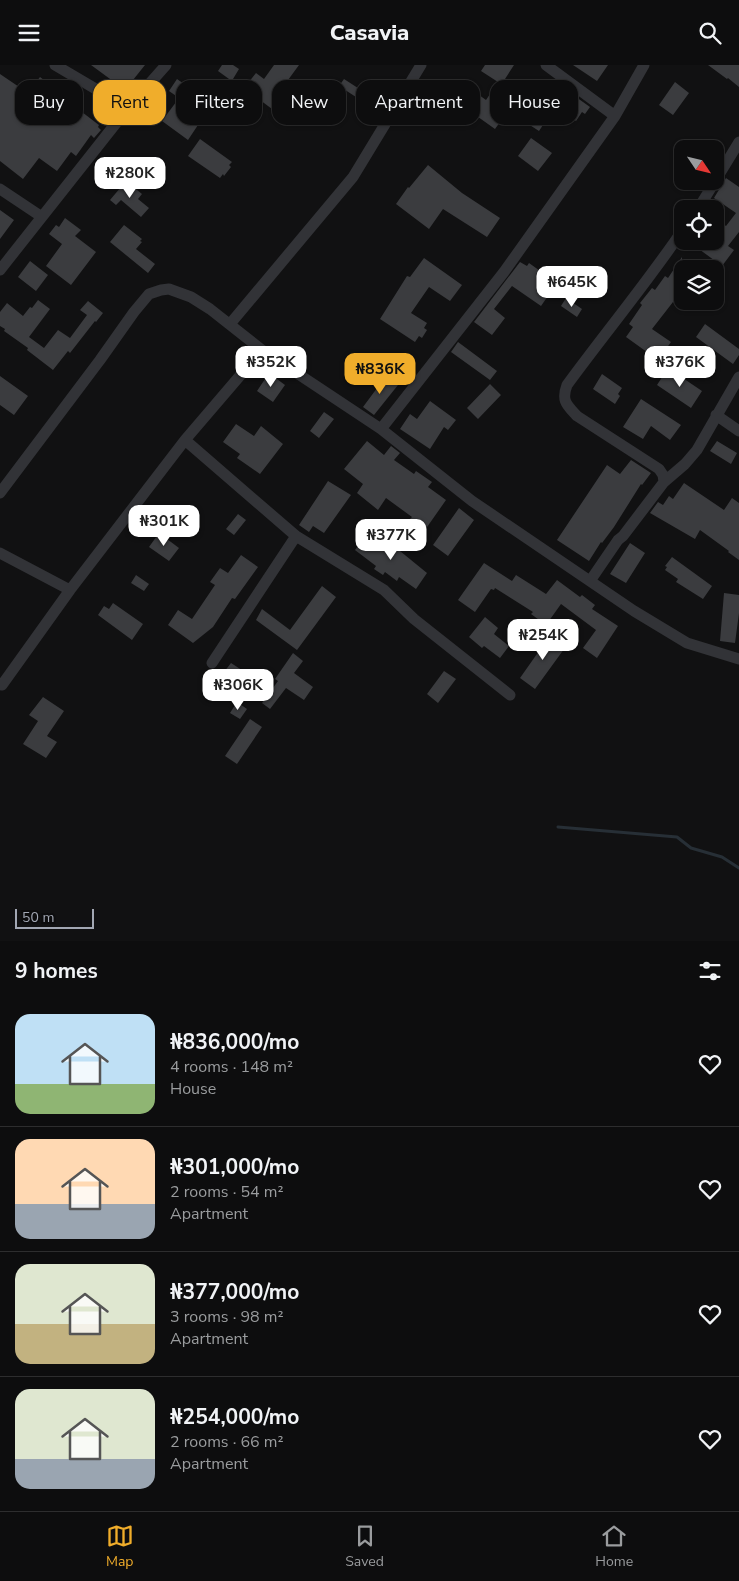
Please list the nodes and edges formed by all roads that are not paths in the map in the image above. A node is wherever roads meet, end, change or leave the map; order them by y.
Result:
1 (55, 65) edge
2 (166, 65) edge
3 (421, 65) edge
4 (546, 65) edge
5 (644, 65) edge
6 (153, 80) edge
7 (93, 87) edge
8 (615, 116) junction
9 (115, 125) edge
10 (739, 142) edge
11 (0, 189) edge
12 (704, 200) edge
13 (42, 217) junction
14 (674, 243) edge
15 (0, 270) edge
16 (230, 325) junction
17 (262, 350) junction
18 (739, 377) edge
19 (716, 415) junction
20 (381, 429) junction
21 (739, 431) edge
22 (185, 440) junction
23 (664, 483) junction
24 (0, 493) edge
25 (296, 536) junction
26 (0, 553) edge
27 (590, 581) junction
28 (70, 590) junction
29 (739, 659) edge
30 (212, 663) dead end
31 (2, 685) dead end
32 (510, 695) dead end

1 - 7 street
2 - 6 street
3 - 16 street
4 - 8 street
5 - 8 street
8 - 20 street
9 - 13 street
10 - 12 street
11 - 13 street
13 - 15 street
14 - 23 street
16 - 17 street
16 - 24 street
17 - 20 street
17 - 22 street
18 - 19 street
19 - 21 street
19 - 23 street
20 - 27 street
22 - 25 street
22 - 28 street
23 - 27 street
25 - 30 street
25 - 32 street
26 - 28 street
27 - 29 street
28 - 31 street

